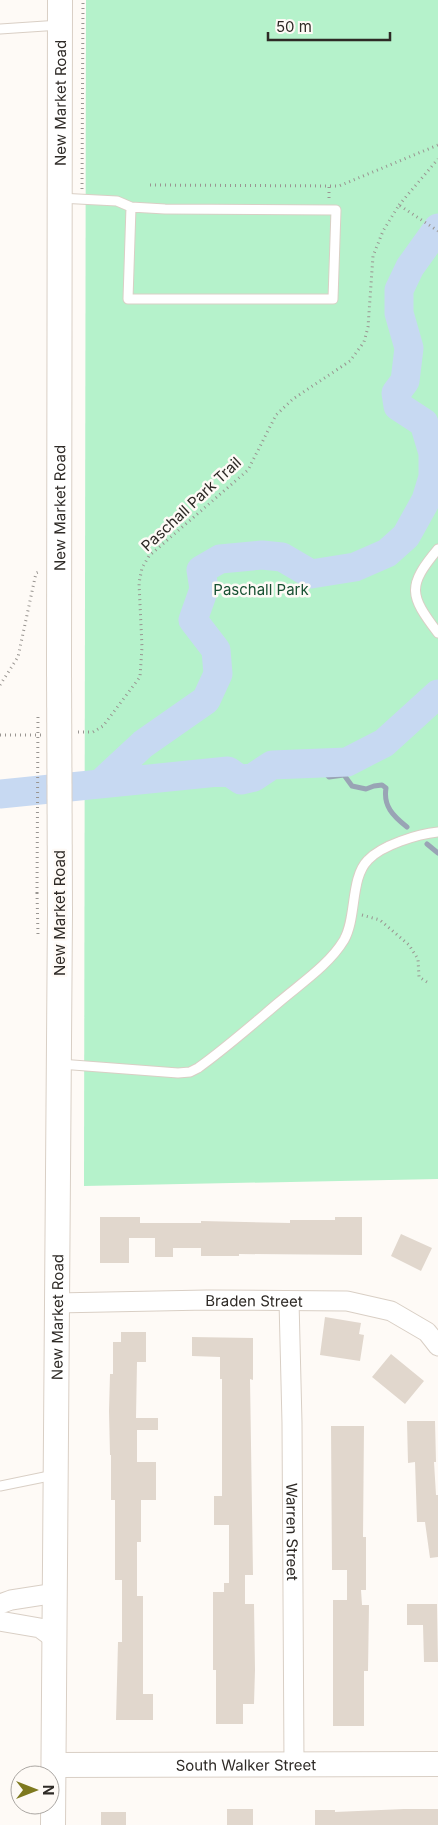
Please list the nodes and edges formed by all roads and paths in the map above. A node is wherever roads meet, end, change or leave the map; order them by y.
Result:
1 (60, 0) edge
2 (60, 25) junction
3 (0, 29) edge
4 (438, 145) edge
5 (438, 158) edge
6 (150, 185) dead end
7 (60, 198) junction
8 (399, 205) junction
9 (131, 207) junction
10 (438, 231) edge
11 (438, 549) edge
12 (60, 564) junction
13 (438, 633) edge
14 (0, 685) edge
15 (38, 712) dead end
16 (74, 733) dead end
17 (45, 734) dead end
18 (0, 736) edge
19 (438, 832) edge
20 (37, 893) dead end
21 (352, 912) junction
22 (430, 984) dead end
23 (58, 1064) junction
24 (289, 1301) junction
25 (56, 1303) junction
26 (438, 1346) edge
27 (56, 1475) junction
28 (0, 1486) edge
29 (56, 1593) junction
30 (0, 1604) edge
31 (0, 1621) edge
32 (55, 1638) junction
33 (294, 1764) junction
34 (438, 1764) edge
35 (54, 1765) joint

1 - 2 street, New Market Road
2 - 3 lane
2 - 7 street, New Market Road
4 - 6 path
5 - 8 path, Paschall Park Trail
7 - 9 lane
7 - 12 street, New Market Road
8 - 10 path
8 - 16 path, Paschall Park Trail
9 - 9 lane
11 - 13 lane
12 - 14 path
12 - 23 street, New Market Road, bridge
15 - 20 path, bridge
17 - 18 path
19 - 21 lane
21 - 22 path
21 - 23 lane
23 - 25 street, New Market Road
24 - 25 street, Braden Street
24 - 26 street, Braden Street
24 - 33 street, Warren Street
25 - 27 street, New Market Road
27 - 28 lane
27 - 29 street, New Market Road
29 - 30 street
29 - 32 street, New Market Road
31 - 32 street
32 - 35 street, New Market Road
33 - 34 street, South Walker Street
33 - 35 street, South Walker Street

